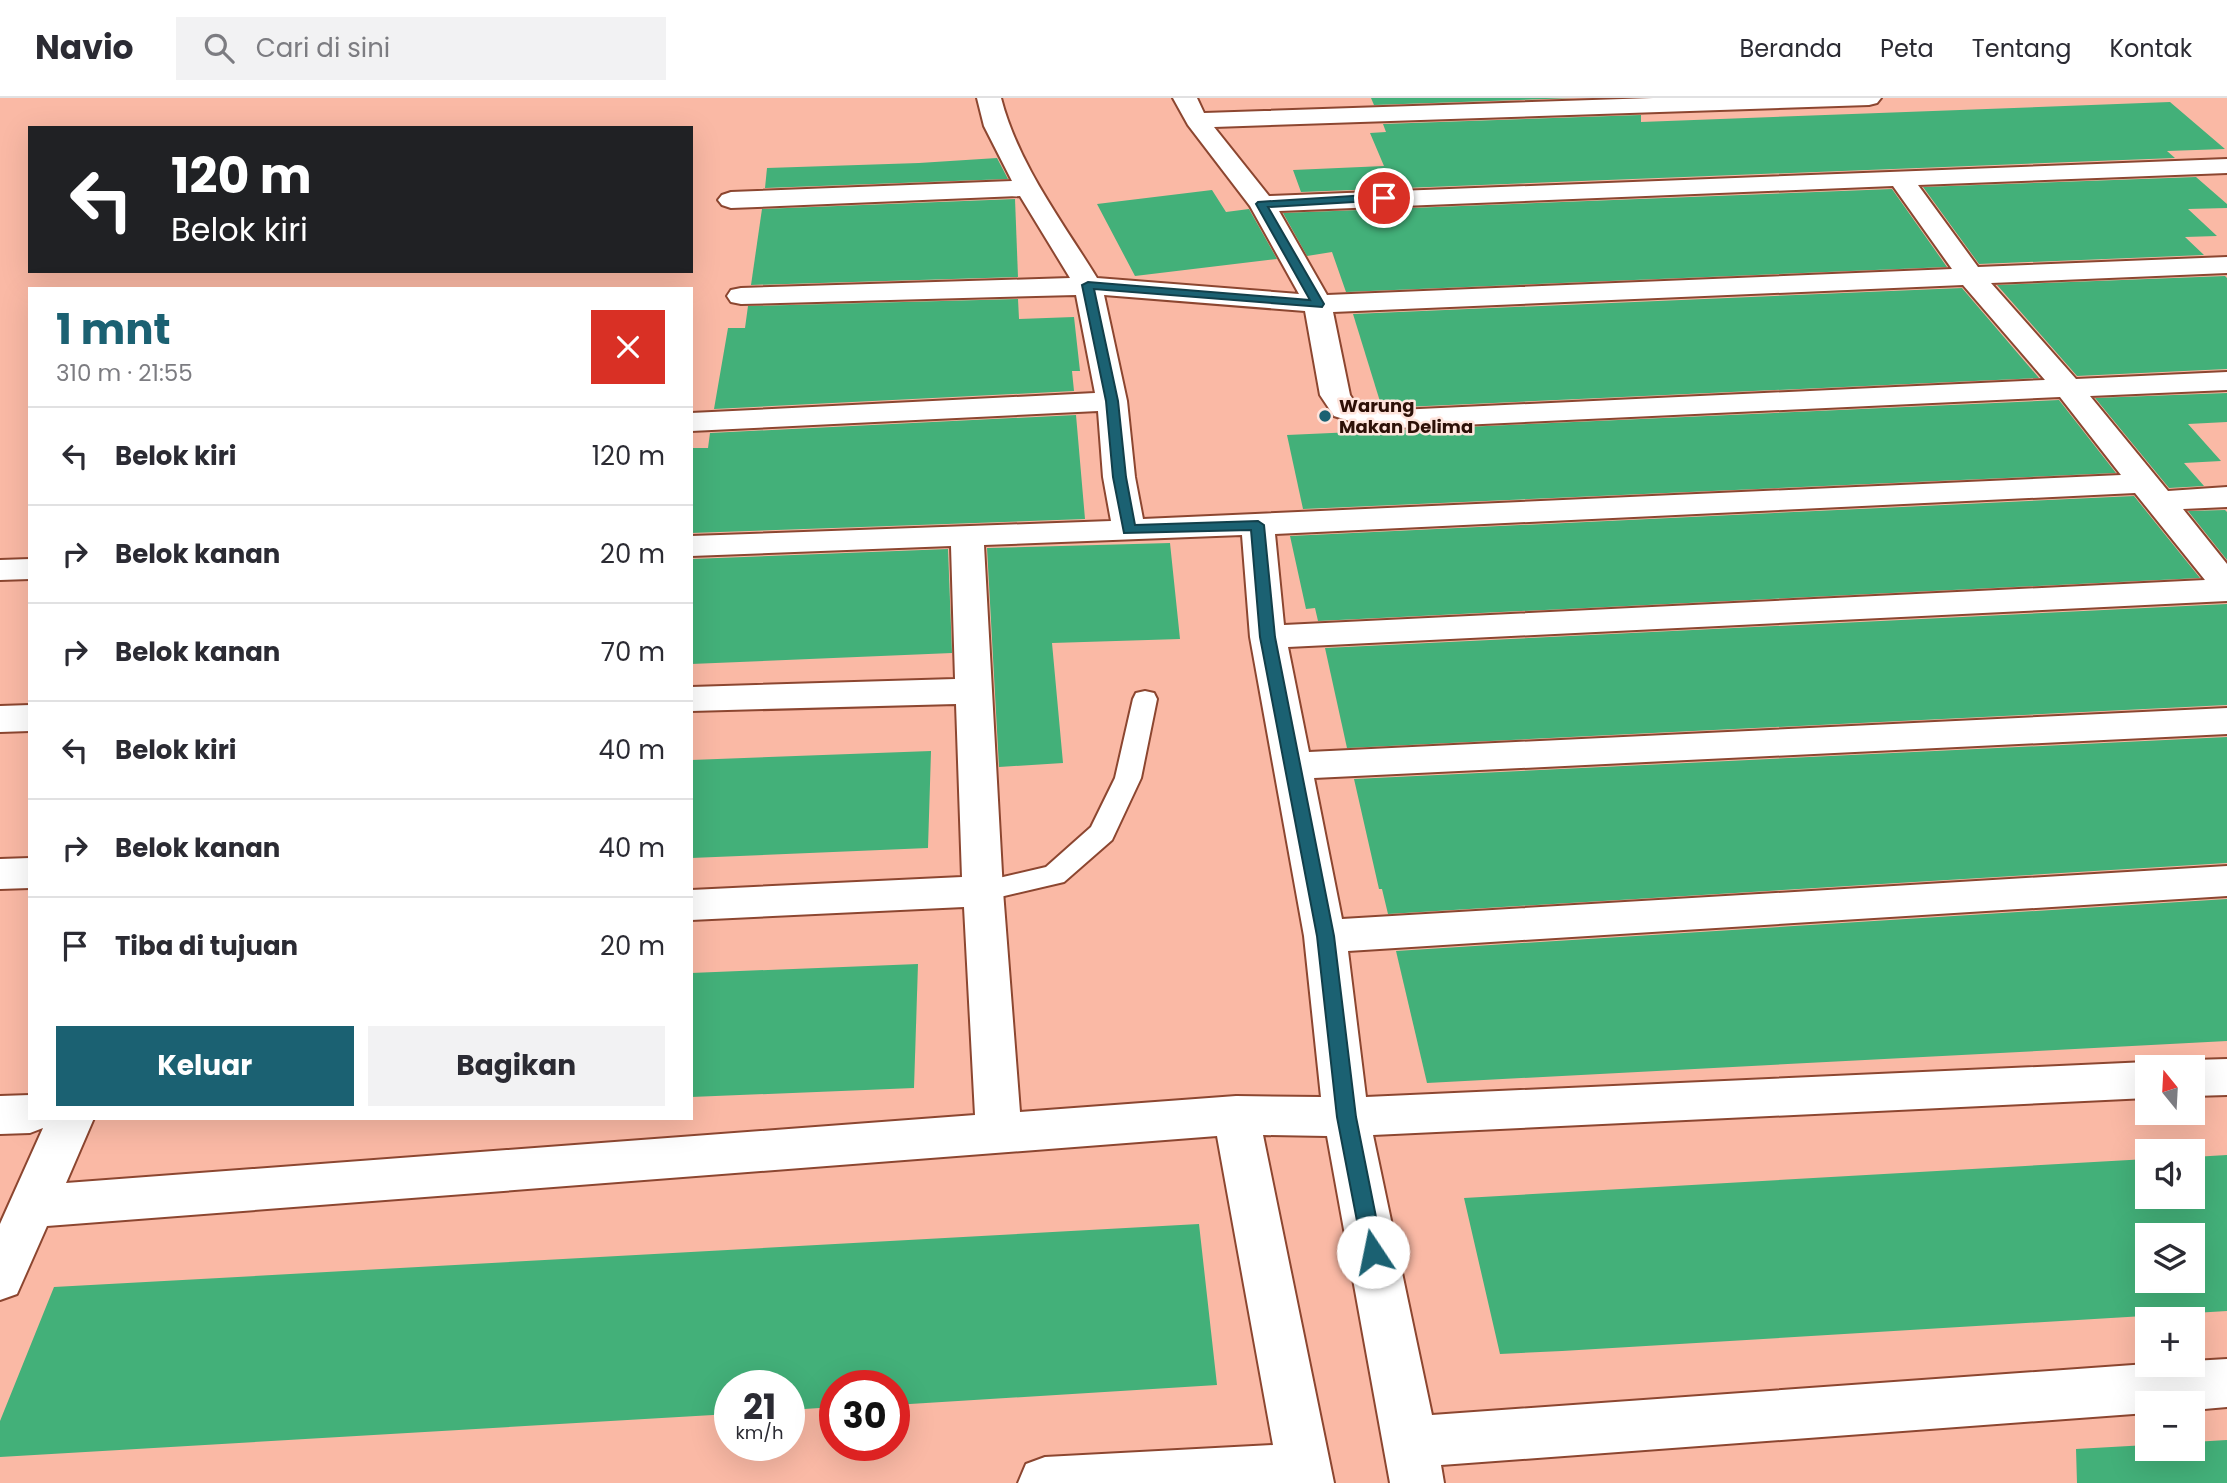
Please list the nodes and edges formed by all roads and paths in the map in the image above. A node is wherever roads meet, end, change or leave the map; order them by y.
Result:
1 (989, 98) edge
2 (1869, 98) edge
3 (1345, 106) edge
4 (1190, 109) edge
5 (2227, 166) edge
6 (1901, 179) junction
7 (1028, 188) junction
8 (731, 200) dead end
9 (1262, 204) junction
10 (2227, 265) edge
11 (1972, 278) junction
12 (1088, 285) junction
13 (741, 296) dead end
14 (1318, 304) junction
15 (2227, 381) edge
16 (2067, 388) junction
17 (1112, 401) junction
18 (693, 422) edge
19 (2152, 492) junction
20 (2227, 497) edge
21 (1258, 525) junction
22 (1129, 530) junction
23 (967, 537) junction
24 (693, 546) edge
25 (28, 569) edge
26 (0, 570) edge
27 (2227, 588) edge
28 (1268, 637) junction
29 (974, 691) junction
30 (693, 699) edge
31 (1145, 699) dead end
32 (28, 718) edge
33 (0, 719) edge
34 (2227, 721) edge
35 (1293, 766) junction
36 (28, 873) edge
37 (0, 874) edge
38 (2227, 881) edge
39 (984, 891) junction
40 (693, 905) edge
41 (1325, 936) junction
42 (2227, 1077) edge
43 (2205, 1078) edge
44 (2135, 1081) edge
45 (28, 1114) edge
46 (0, 1115) edge
47 (1236, 1115) junction
48 (1346, 1117) junction
49 (70, 1120) edge
50 (999, 1132) junction
51 (31, 1206) junction
52 (0, 1278) edge
53 (2227, 1383) edge
54 (1414, 1463) edge
55 (1306, 1476) edge
56 (1045, 1483) edge

1 - 7 street
2 - 3 street
3 - 4 street
4 - 9 street
5 - 6 street
6 - 9 street
6 - 11 street
7 - 8 street
7 - 12 street
9 - 14 street
10 - 11 street
11 - 14 street
11 - 16 street
12 - 13 street
12 - 14 street
12 - 17 street
14 - 16 street
15 - 16 street
16 - 19 street
17 - 18 street
17 - 22 street
19 - 20 street
19 - 21 street
19 - 27 street
21 - 22 street
21 - 28 street
22 - 23 street
23 - 24 street
23 - 29 street
25 - 26 street
27 - 28 street
28 - 35 street
29 - 30 street
29 - 39 street
31 - 39 lane
32 - 33 street
34 - 35 street
35 - 41 street
36 - 37 street
38 - 41 street
39 - 40 street
39 - 50 street
41 - 48 street
42 - 43 street
44 - 48 street
45 - 46 street
47 - 48 street
47 - 50 street
47 - 55 street
48 - 54 street
49 - 51 street
50 - 51 street
51 - 52 street
53 - 54 street
55 - 56 street

